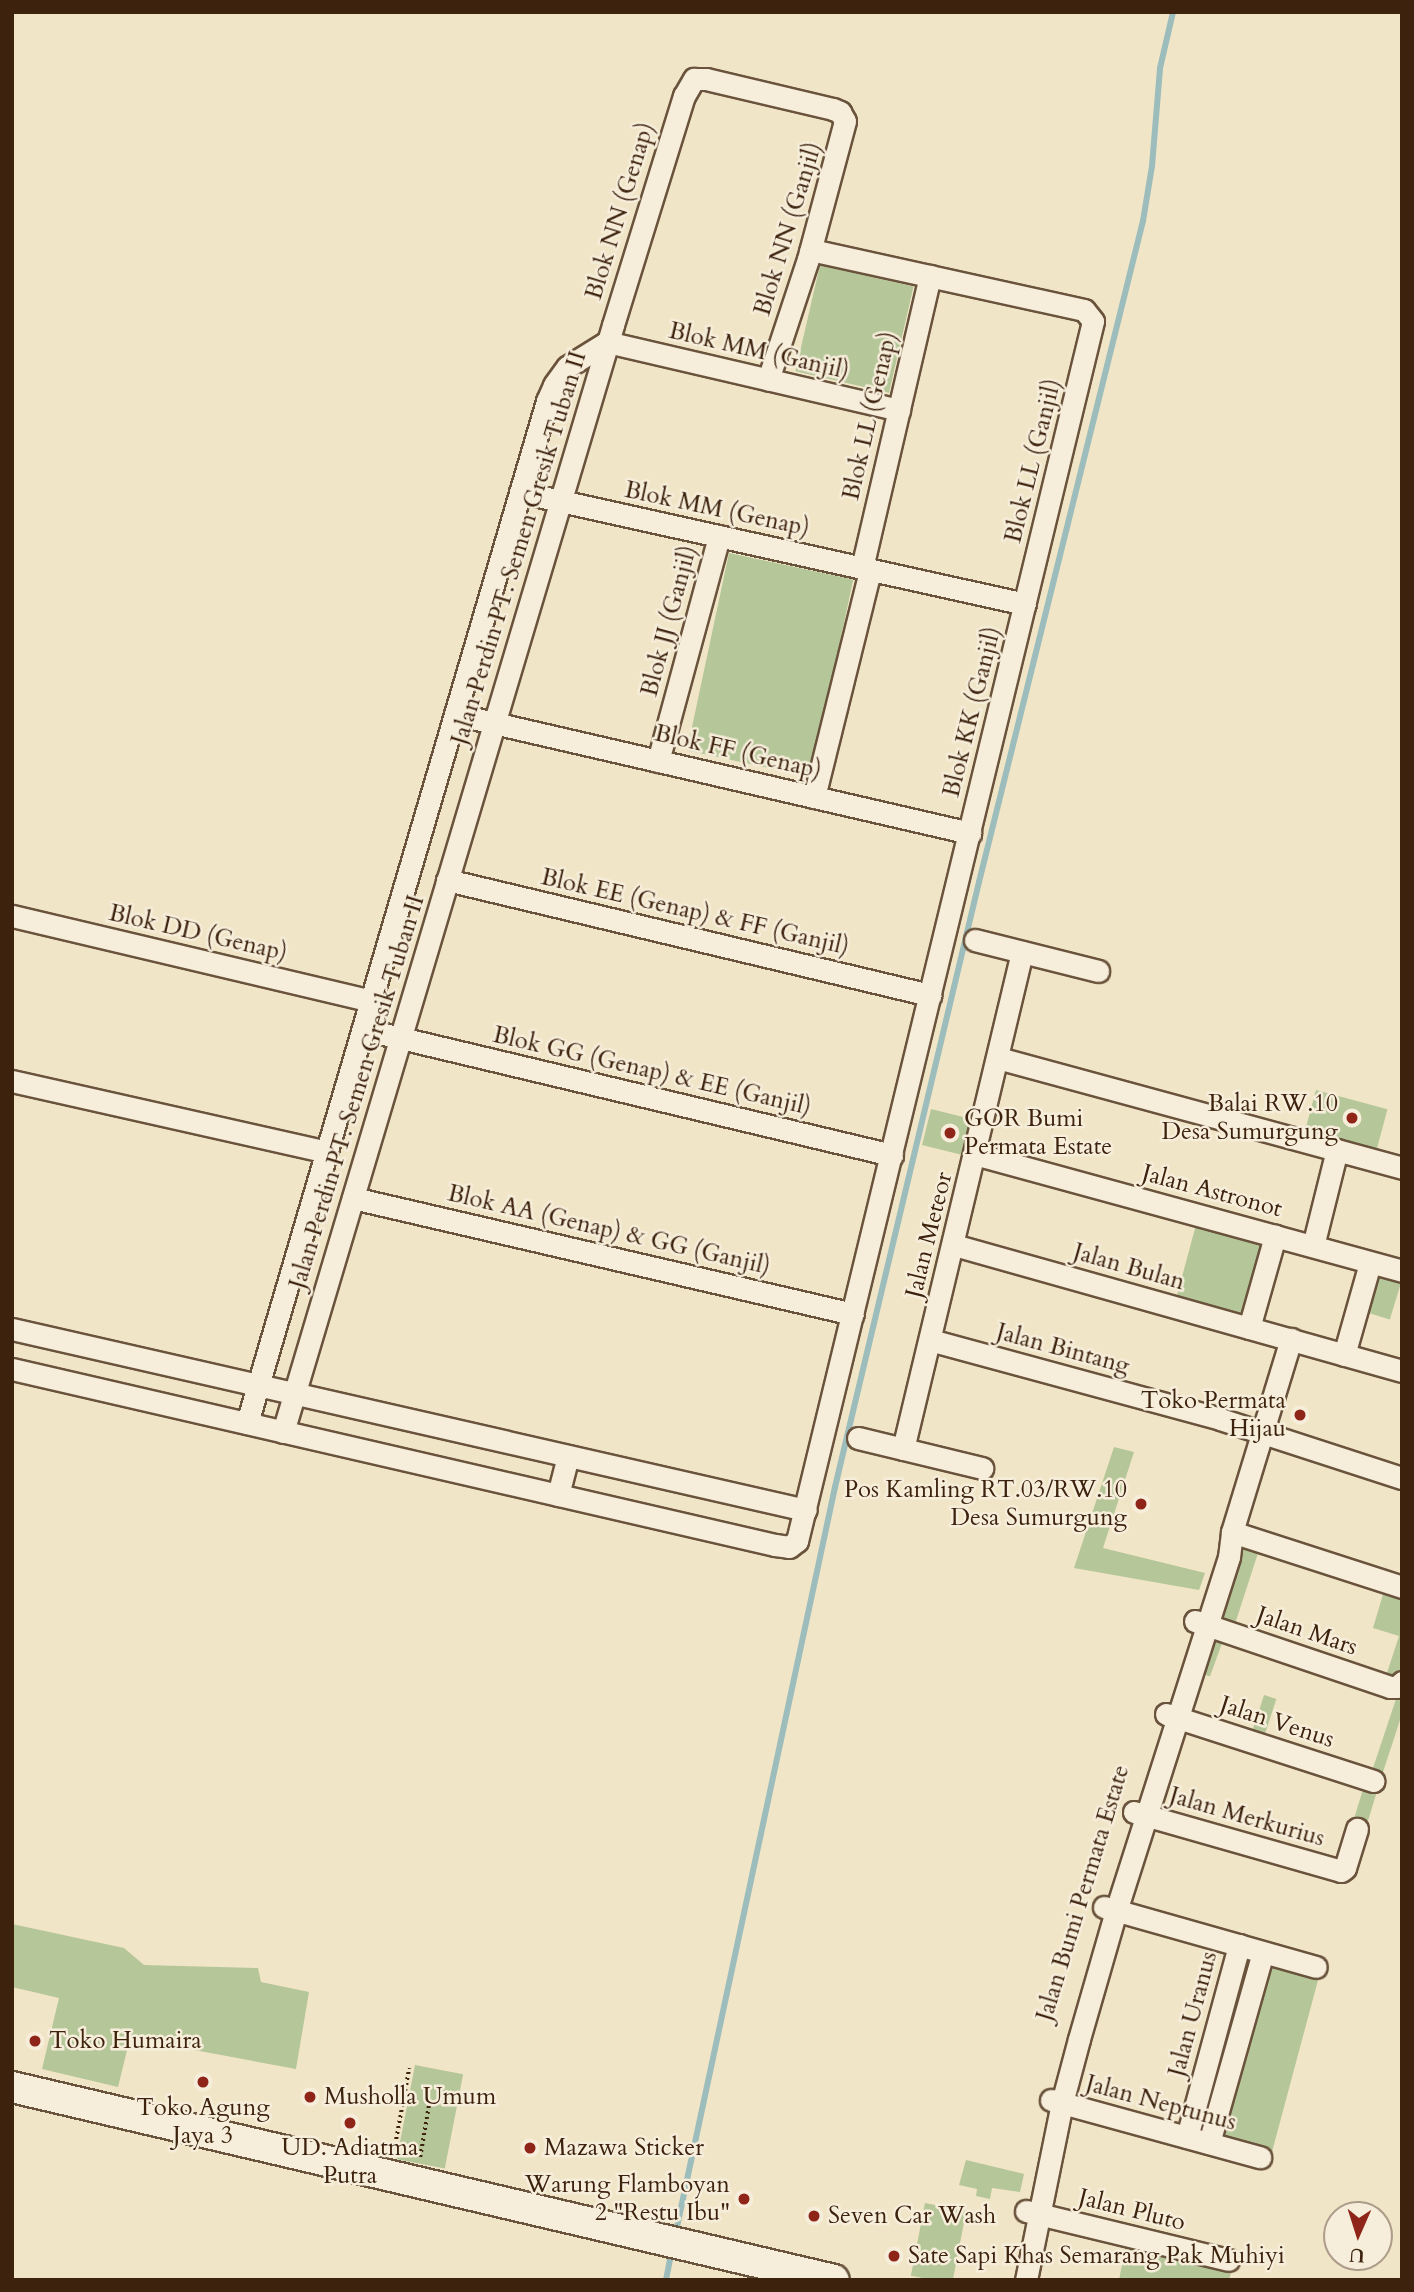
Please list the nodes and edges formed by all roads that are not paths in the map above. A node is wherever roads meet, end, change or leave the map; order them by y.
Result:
1 (844, 132) joint
2 (811, 250) junction
3 (930, 276) junction
4 (607, 342) junction
5 (768, 380) junction
6 (899, 410) junction
7 (520, 492) junction
8 (560, 501) junction
9 (719, 536) junction
10 (866, 569) junction
11 (1025, 604) junction
12 (456, 714) junction
13 (494, 723) junction
14 (658, 761) junction
15 (814, 797) junction
16 (970, 833) junction
17 (447, 880) junction
18 (12, 916) edge
19 (975, 940) dead end
20 (1022, 952) junction
21 (1098, 971) dead end
22 (931, 995) junction
23 (371, 1002) junction
24 (363, 1029) junction
25 (400, 1038) junction
26 (998, 1058) junction
27 (12, 1081) edge
28 (1337, 1150) junction
29 (326, 1153) junction
30 (975, 1154) junction
31 (892, 1155) junction
32 (1402, 1168) edge
33 (353, 1198) junction
34 (1275, 1236) junction
35 (954, 1245) junction
36 (1313, 1246) junction
37 (1370, 1262) junction
38 (1402, 1271) edge
39 (853, 1314) junction
40 (1249, 1328) junction
41 (12, 1329) edge
42 (1291, 1339) junction
43 (930, 1340) junction
44 (1344, 1354) junction
45 (12, 1369) edge
46 (1402, 1371) edge
47 (258, 1385) junction
48 (294, 1393) junction
49 (247, 1423) junction
50 (283, 1432) junction
51 (1262, 1434) junction
52 (858, 1438) dead end
53 (903, 1449) junction
54 (568, 1456) junction
55 (982, 1468) dead end
56 (1402, 1478) edge
57 (558, 1495) junction
58 (806, 1510) junction
59 (1232, 1532) junction
60 (1402, 1587) edge
61 (1201, 1623) junction
62 (1402, 1682) edge
63 (1172, 1716) junction
64 (1373, 1781) dead end
65 (1140, 1814) junction
66 (1357, 1829) dead end
67 (1110, 1909) junction
68 (1238, 1945) junction
69 (1263, 1952) junction
70 (1316, 1967) dead end
71 (12, 2087) edge
72 (1055, 2102) junction
73 (1187, 2137) junction
74 (1209, 2143) junction
75 (1260, 2157) dead end
76 (1032, 2213) junction
77 (1228, 2260) dead end
78 (834, 2280) edge
79 (1012, 2280) edge
80 (1026, 2280) edge

1 - 2 street, Blok NN (Ganjil)
1 - 4 street, Blok NN (Genap)
2 - 3 street
2 - 5 street, Blok NN (Ganjil)
3 - 6 street, Blok LL (Genap)
3 - 11 street, Blok LL (Ganjil)
4 - 5 street, Blok MM (Ganjil)
4 - 7 street, Jalan Perdin PT. Semen Gresik Tuban II
4 - 8 street, Jalan Perdin PT. Semen Gresik Tuban II
5 - 6 street, Blok MM (Ganjil)
6 - 10 street, Blok LL (Genap)
7 - 8 street, Blok MM (Genap)
7 - 12 street, Jalan Perdin PT. Semen Gresik Tuban II
8 - 9 street, Blok MM (Genap)
8 - 13 street, Jalan Perdin PT. Semen Gresik Tuban II
9 - 10 street, Blok MM (Genap)
9 - 14 street, Blok JJ (Ganjil)
10 - 11 street, Blok MM (Genap)
10 - 15 street, Blok LL (Genap)
11 - 16 street, Blok KK (Ganjil)
12 - 13 street, Blok FF (Genap)
12 - 23 street, Jalan Perdin PT. Semen Gresik Tuban II
13 - 14 street, Blok FF (Genap)
13 - 17 street, Jalan Perdin PT. Semen Gresik Tuban II
14 - 15 street, Blok FF (Genap)
15 - 16 street, Blok FF (Genap)
16 - 22 street, Blok KK (Ganjil)
17 - 22 street, Blok EE (Genap) & FF (Ganjil)
17 - 25 street, Jalan Perdin PT. Semen Gresik Tuban II
18 - 23 street, Blok DD (Genap)
19 - 20 street
20 - 21 street
20 - 26 street, Jalan Meteor
22 - 31 street, Blok KK (Ganjil)
23 - 24 street, Jalan Perdin PT. Semen Gresik Tuban II
24 - 25 street, Blok GG (Genap) & EE (Ganjil)
24 - 29 street, Jalan Perdin PT. Semen Gresik Tuban II
25 - 31 street, Blok GG (Genap) & EE (Ganjil)
25 - 33 street, Jalan Perdin PT. Semen Gresik Tuban II
26 - 28 street
26 - 30 street, Jalan Meteor
27 - 29 street
28 - 32 street
28 - 36 street
29 - 47 street, Jalan Perdin PT. Semen Gresik Tuban II
30 - 34 street, Jalan Astronot
30 - 35 street, Jalan Meteor
31 - 39 street, Blok KK (Ganjil)
33 - 39 street, Blok AA (Genap) & GG (Ganjil)
33 - 48 street, Jalan Perdin PT. Semen Gresik Tuban II
34 - 36 street, Jalan Astronot
34 - 40 street
35 - 40 street, Jalan Bulan
35 - 43 street, Jalan Meteor
36 - 37 street, Jalan Astronot
37 - 38 street, Jalan Astronot
37 - 44 street
39 - 58 street, Blok KK (Ganjil)
40 - 42 street, Jalan Bulan
41 - 47 street
42 - 44 street, Jalan Bulan
42 - 51 street, Jalan Bumi Permata Estate
43 - 51 street, Jalan Bintang
43 - 53 street, Jalan Meteor
44 - 46 street, Jalan Bulan
45 - 49 street
47 - 48 street
47 - 49 street, Jalan Perdin PT. Semen Gresik Tuban II
48 - 50 street, Jalan Perdin PT. Semen Gresik Tuban II
48 - 54 street
49 - 50 street
50 - 57 street
51 - 56 street, Jalan Bintang
51 - 59 street, Jalan Bumi Permata Estate
52 - 53 street
53 - 55 street
54 - 57 street
54 - 58 street
57 - 58 street
59 - 60 street
59 - 61 street, Jalan Bumi Permata Estate
61 - 62 street, Jalan Mars
61 - 63 street, Jalan Bumi Permata Estate
63 - 64 street, Jalan Venus
63 - 65 street, Jalan Bumi Permata Estate
65 - 66 street, Jalan Merkurius
65 - 67 street, Jalan Bumi Permata Estate
67 - 68 street, Jalan Uranus
67 - 72 street, Jalan Bumi Permata Estate
68 - 69 street, Jalan Uranus
68 - 73 street, Jalan Uranus
69 - 70 street, Jalan Uranus
69 - 74 street, Jalan Uranus
71 - 78 main road
72 - 73 street, Jalan Neptunus
72 - 76 street, Jalan Bumi Permata Estate
73 - 74 street, Jalan Neptunus
74 - 75 street, Jalan Neptunus
76 - 77 street, Jalan Pluto
76 - 79 street, Jalan Bumi Permata Estate
76 - 80 street, Jalan Bumi Permata Estate

